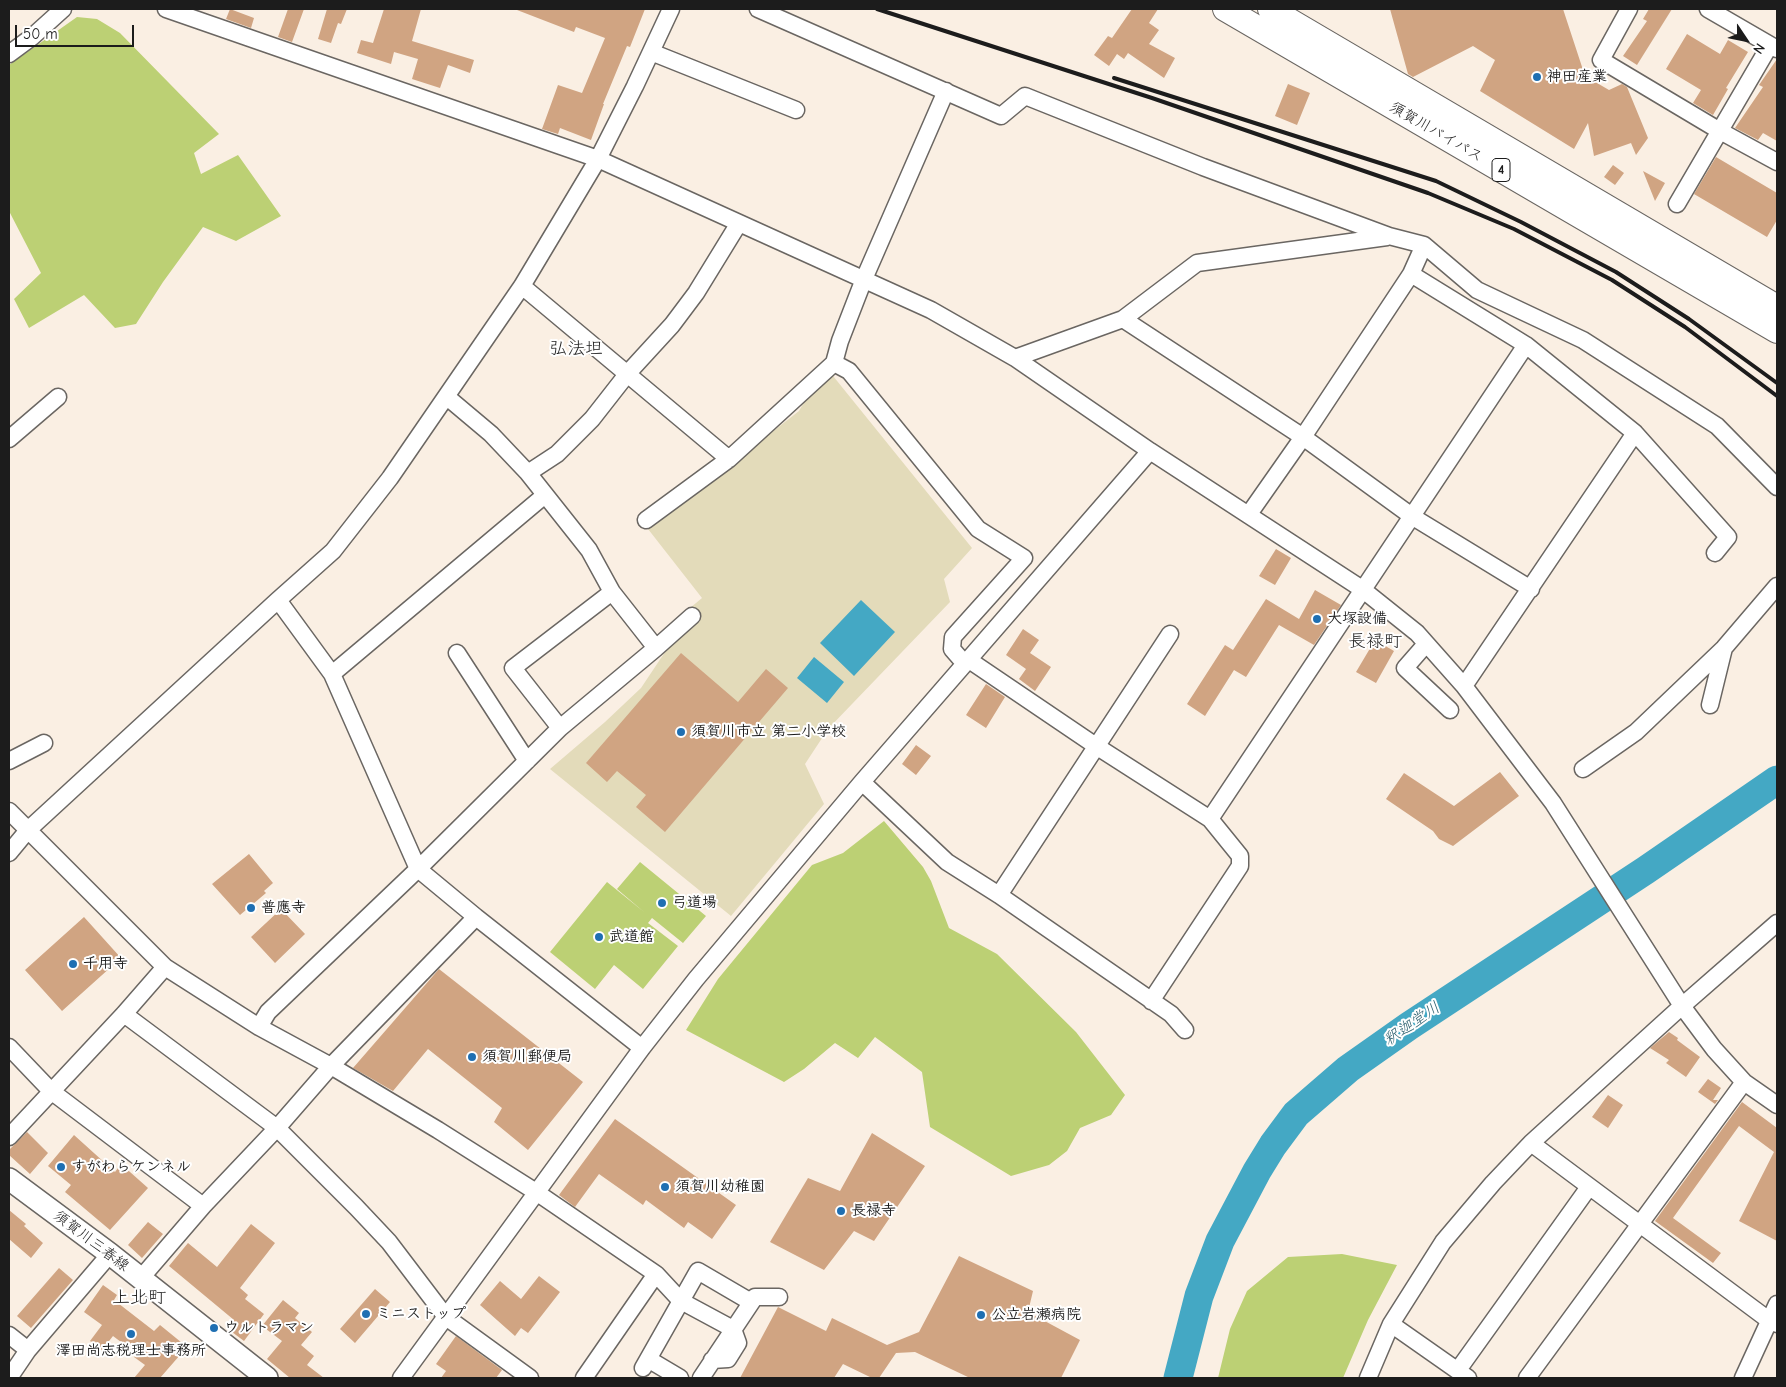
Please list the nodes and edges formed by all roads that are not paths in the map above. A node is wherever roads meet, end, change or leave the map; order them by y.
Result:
1 (63, 9) edge
2 (166, 9) edge
3 (670, 9) edge
4 (758, 9) edge
5 (1225, 9) edge
6 (1270, 9) edge
7 (1629, 9) edge
8 (1708, 9) edge
9 (1774, 47) edge
10 (651, 52) junction
11 (9, 54) edge
12 (946, 91) junction
13 (796, 110) dead end
14 (1720, 131) junction
15 (598, 159) junction
16 (1777, 162) edge
17 (1677, 204) dead end
18 (739, 222) junction
19 (1389, 236) junction
20 (1424, 245) junction
21 (1411, 274) junction
22 (864, 279) junction
23 (522, 286) junction
24 (1777, 306) edge
25 (1123, 319) junction
26 (1777, 331) edge
27 (1526, 345) junction
28 (1015, 358) junction
29 (834, 363) junction
30 (628, 373) junction
31 (447, 396) junction
32 (58, 397) dead end
33 (1635, 433) junction
34 (1303, 437) junction
35 (9, 439) edge
36 (1150, 451) junction
37 (729, 459) junction
38 (528, 473) junction
39 (1777, 487) edge
40 (545, 495) junction
41 (1249, 514) junction
42 (1413, 516) junction
43 (646, 520) dead end
44 (1715, 553) dead end
45 (1777, 586) edge
46 (1531, 589) junction
47 (1362, 590) junction
48 (612, 592) junction
49 (278, 600) junction
50 (692, 616) dead end
51 (1170, 634) dead end
52 (1426, 644) junction
53 (656, 648) junction
54 (1724, 648) junction
55 (457, 653) dead end
56 (967, 662) junction
57 (332, 674) junction
58 (1464, 686) junction
59 (1710, 705) dead end
60 (1450, 710) dead end
61 (560, 728) junction
62 (44, 742) dead end
63 (1096, 746) junction
64 (9, 761) edge
65 (527, 761) junction
66 (1583, 769) dead end
67 (862, 782) junction
68 (9, 811) edge
69 (1210, 819) junction
70 (28, 830) junction
71 (9, 853) edge
72 (418, 869) junction
73 (999, 895) junction
74 (476, 918) junction
75 (1777, 923) edge
76 (165, 967) junction
77 (1151, 1001) junction
78 (1682, 1006) junction
79 (124, 1014) junction
80 (259, 1027) junction
81 (1185, 1030) dead end
82 (9, 1047) edge
83 (642, 1048) junction
84 (331, 1066) junction
85 (1744, 1082) junction
86 (51, 1091) junction
87 (1777, 1105) edge
88 (277, 1128) junction
89 (9, 1137) edge
90 (1531, 1143) junction
91 (9, 1179) edge
92 (1589, 1187) junction
93 (536, 1192) junction
94 (203, 1206) junction
95 (1641, 1224) junction
96 (110, 1254) junction
97 (656, 1274) junction
98 (141, 1278) junction
99 (779, 1297) dead end
100 (681, 1301) junction
101 (751, 1302) junction
102 (1777, 1304) edge
103 (446, 1317) junction
104 (1774, 1322) edge
105 (1390, 1324) junction
106 (733, 1329) junction
107 (9, 1335) edge
108 (28, 1350) junction
109 (1463, 1374) edge
110 (9, 1378) edge
111 (267, 1378) edge
112 (401, 1378) edge
113 (530, 1378) edge
114 (584, 1378) edge
115 (680, 1378) edge
116 (701, 1378) edge
117 (1368, 1378) edge
118 (1527, 1378) edge
119 (1743, 1378) edge

1 - 11 street
2 - 15 street
3 - 10 street
4 - 12 street
5 - 26 highway, 須賀川バイパス / 4
6 - 24 highway, 須賀川バイパス / 4
7 - 14 street
8 - 9 street
9 - 14 street
10 - 13 street
10 - 15 street
12 - 19 street
12 - 22 street
14 - 16 street
14 - 17 street
15 - 18 street
15 - 23 street
18 - 22 street
18 - 30 street
19 - 20 street
19 - 25 street
20 - 21 street
20 - 39 street
21 - 27 street
21 - 34 street
22 - 28 street
22 - 29 street
23 - 30 street
23 - 31 street
25 - 28 street
25 - 34 street
27 - 33 street
27 - 42 street
28 - 36 street
29 - 37 street
29 - 56 street
30 - 37 street
30 - 38 street
31 - 38 street
31 - 49 street
32 - 35 street
33 - 44 street
33 - 46 street
34 - 41 street
34 - 42 street
36 - 41 street
36 - 56 street
37 - 43 street
38 - 40 street
40 - 48 street
40 - 57 street
41 - 47 street
42 - 46 street
42 - 47 street
45 - 54 street
46 - 58 street
47 - 52 street
47 - 69 street
48 - 53 street
48 - 61 street
49 - 57 street
49 - 70 street
50 - 53 street
51 - 63 street
52 - 58 street
52 - 60 street
53 - 61 street
54 - 59 street
54 - 66 street
55 - 65 street
56 - 63 street
56 - 67 street
57 - 72 street
58 - 78 street
61 - 65 street
62 - 64 street
63 - 69 street
63 - 73 street
65 - 72 street
67 - 73 street
67 - 83 street
68 - 70 street
69 - 77 street
70 - 71 street
70 - 76 street
72 - 74 street
72 - 80 street
73 - 77 street
74 - 83 street
74 - 84 street
75 - 78 street
76 - 79 street
76 - 80 street
77 - 81 street
78 - 85 street
78 - 90 street
79 - 86 street
79 - 88 street
80 - 84 street
82 - 86 street
83 - 93 street
84 - 88 street
84 - 93 street
85 - 87 street
85 - 95 street
86 - 89 street
86 - 94 street
88 - 94 street
88 - 103 street
90 - 92 street
90 - 105 street
91 - 96 main road, 須賀川三春線
92 - 95 street
92 - 109 street
93 - 97 street
93 - 103 street
94 - 98 street
95 - 104 street
95 - 118 street
96 - 98 main road, 須賀川三春線
96 - 108 street
97 - 100 street
97 - 114 street
98 - 111 main road, 須賀川三春線
99 - 101 street
100 - 101 street
100 - 106 street
100 - 115 street
101 - 106 street
102 - 104 street
103 - 112 street
103 - 113 street
104 - 119 street
105 - 109 street
105 - 117 street
106 - 116 street
107 - 108 street
108 - 110 street

